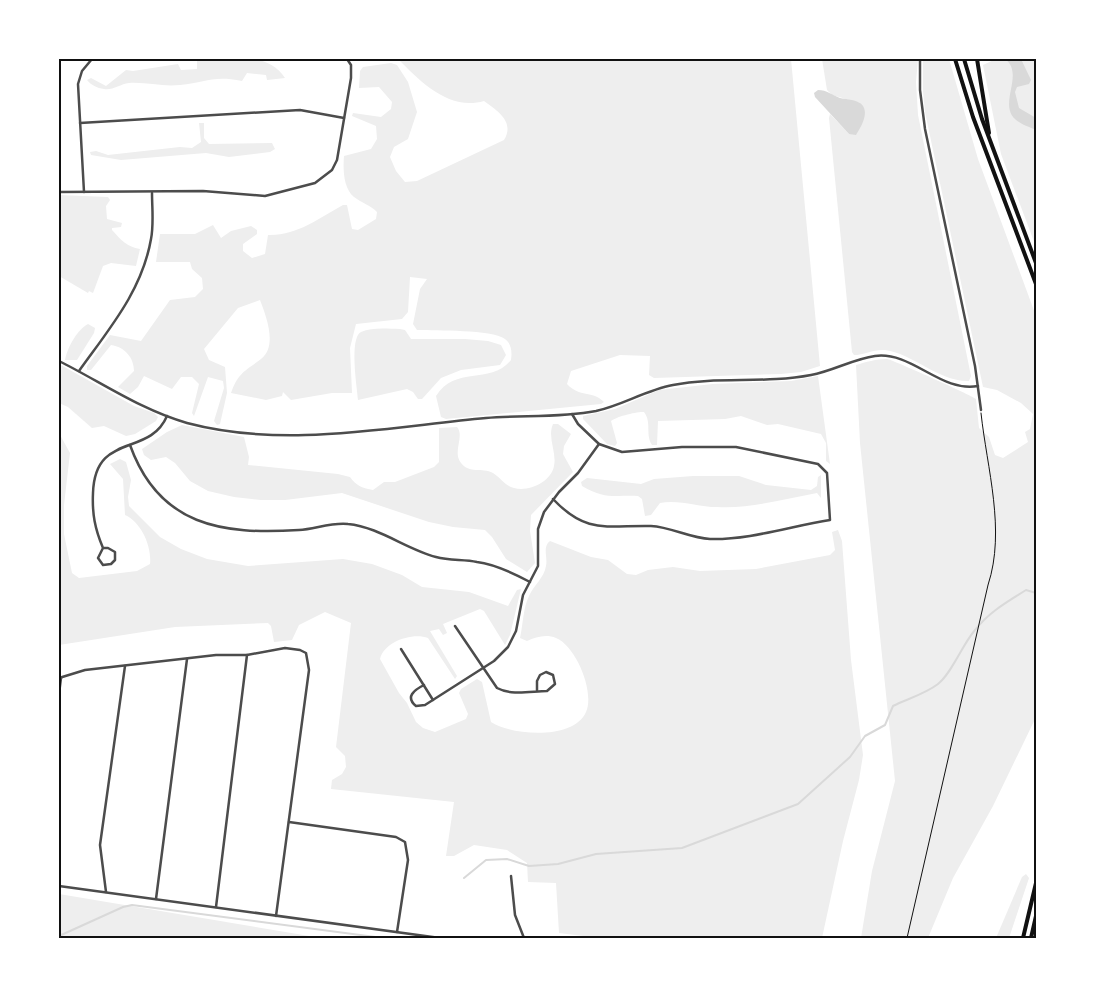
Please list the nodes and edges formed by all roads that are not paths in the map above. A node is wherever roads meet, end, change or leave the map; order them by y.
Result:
1 (92, 59) edge
2 (347, 59) edge
3 (920, 59) edge
4 (955, 59) edge
5 (964, 59) edge
6 (977, 59) edge
7 (344, 118) junction
8 (80, 123) junction
9 (990, 143) junction
10 (59, 192) edge
11 (84, 192) junction
12 (152, 192) junction
13 (1036, 263) edge
14 (1036, 284) edge
15 (59, 361) edge
16 (80, 371) junction
17 (978, 386) junction
18 (981, 410) road end
19 (572, 414) junction
20 (167, 416) junction
21 (599, 444) junction
22 (130, 445) junction
23 (553, 499) junction
24 (103, 548) junction
25 (530, 582) junction
26 (455, 626) dead end
27 (401, 648) dead end
28 (247, 655) junction
29 (187, 658) junction
30 (125, 666) junction
31 (482, 669) junction
32 (60, 678) edge
33 (424, 685) junction
34 (537, 691) junction
35 (59, 694) edge
36 (434, 700) junction
37 (289, 822) junction
38 (512, 876) dead end
39 (1036, 883) edge
40 (59, 886) edge
41 (106, 892) junction
42 (156, 899) junction
43 (216, 908) junction
44 (276, 916) junction
45 (1036, 916) edge
46 (397, 932) junction
47 (440, 938) edge
48 (524, 938) edge
49 (1023, 938) edge
50 (1031, 938) edge

1 - 8 street
2 - 7 street
3 - 17 street
4 - 14 highway
5 - 9 highway
6 - 9 highway
7 - 8 street
7 - 12 street
8 - 11 street
9 - 13 highway
10 - 11 street
11 - 12 street
12 - 16 street
15 - 16 street
16 - 20 street
17 - 18 street
17 - 19 street
19 - 20 street
19 - 21 street
20 - 22 street
21 - 23 street
21 - 23 street
22 - 24 street
22 - 25 street
23 - 25 street
24 - 24 street
25 - 31 street
26 - 31 street
27 - 33 street
28 - 29 street
28 - 37 street
28 - 43 street
29 - 30 street
29 - 42 street
30 - 32 street
30 - 41 street
31 - 34 street
31 - 36 street
32 - 35 street
33 - 36 street
33 - 36 street
34 - 34 street
37 - 44 street
37 - 46 street
38 - 48 street
39 - 49 highway
40 - 41 street
41 - 42 street
42 - 43 street
43 - 44 street
44 - 46 street
45 - 50 highway
46 - 47 street

